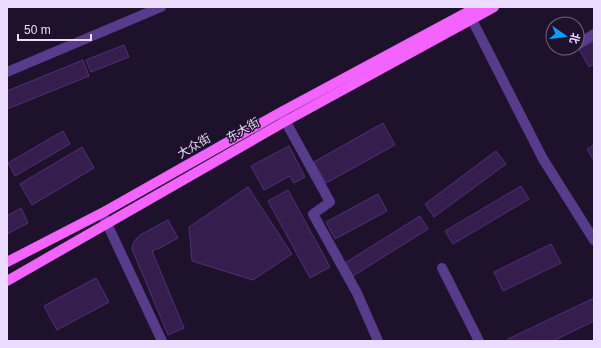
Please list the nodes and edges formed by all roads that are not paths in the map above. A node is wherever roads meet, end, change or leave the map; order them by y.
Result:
1 (161, 7) edge
2 (494, 7) edge
3 (473, 13) edge
4 (594, 34) edge
5 (585, 40) edge
6 (7, 72) edge
7 (283, 116) junction
8 (102, 213) junction
9 (107, 223) junction
10 (594, 240) edge
11 (7, 262) edge
12 (442, 268) dead end
13 (7, 281) edge
14 (162, 341) edge
15 (378, 341) edge
16 (479, 341) edge

1 - 6 street
2 - 3 main road, 东大街
3 - 7 main road, 东大街
3 - 10 street
4 - 5 street
7 - 8 main road, 大众街
7 - 9 main road, 东大街
7 - 15 street
8 - 9 street
8 - 11 main road, 大众街
9 - 13 main road, 东大街
9 - 14 street
12 - 16 street

